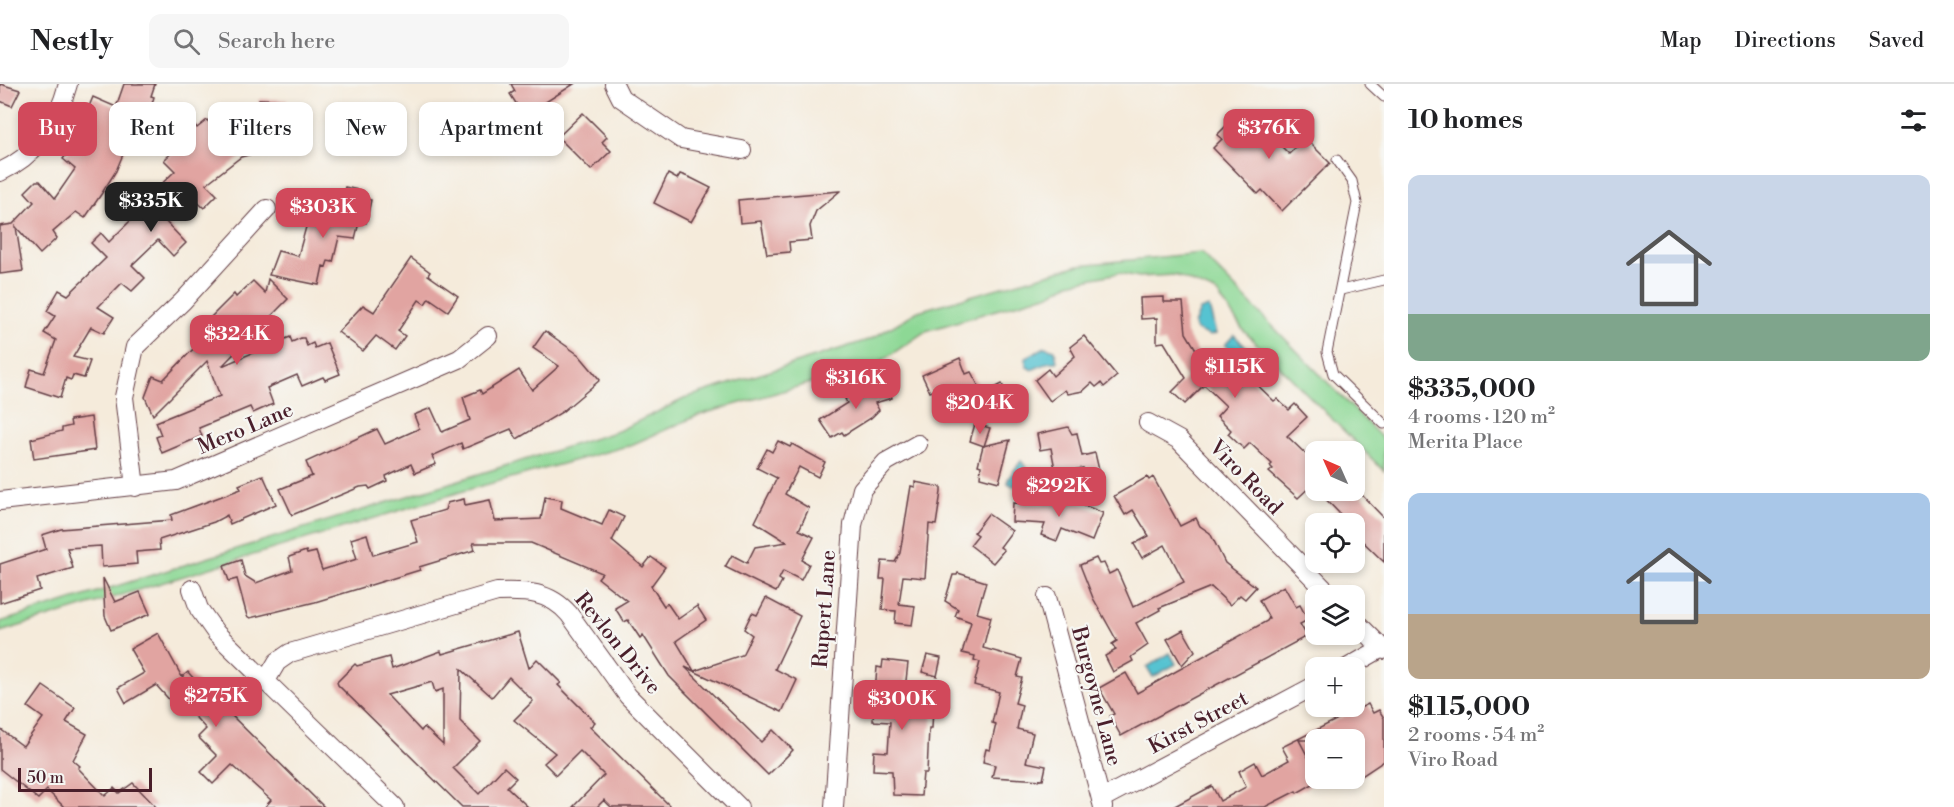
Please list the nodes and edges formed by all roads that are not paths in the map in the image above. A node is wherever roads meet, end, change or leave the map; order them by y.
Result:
1 (68, 84) edge
2 (614, 84) edge
3 (1371, 84) edge
4 (1384, 97) edge
5 (742, 150) dead end
6 (1337, 160) dead end
7 (0, 172) edge
8 (267, 209) dead end
9 (1384, 280) edge
10 (1341, 290) junction
11 (488, 336) dead end
12 (1148, 423) dead end
13 (1384, 424) edge
14 (918, 444) dead end
15 (135, 487) junction
16 (0, 501) edge
17 (1320, 585) edge
18 (192, 589) dead end
19 (1047, 597) dead end
20 (1365, 631) edge
21 (1383, 649) edge
22 (1365, 658) edge
23 (267, 679) junction
24 (1305, 691) edge
25 (1102, 803) edge
26 (395, 807) edge
27 (739, 807) edge
28 (834, 807) edge

1 - 7 street
2 - 5 street
3 - 4 lane
6 - 10 lane
8 - 15 street
9 - 10 lane
10 - 13 lane
11 - 15 street, Mero Lane
12 - 17 street, Viro Road
14 - 28 street, Rupert Lane
15 - 16 street, Mero Lane
18 - 23 street
19 - 25 street, Burgoyne Lane
20 - 21 street
21 - 22 street
23 - 26 street
23 - 27 street, Revlon Drive
24 - 25 street, Kirst Street

